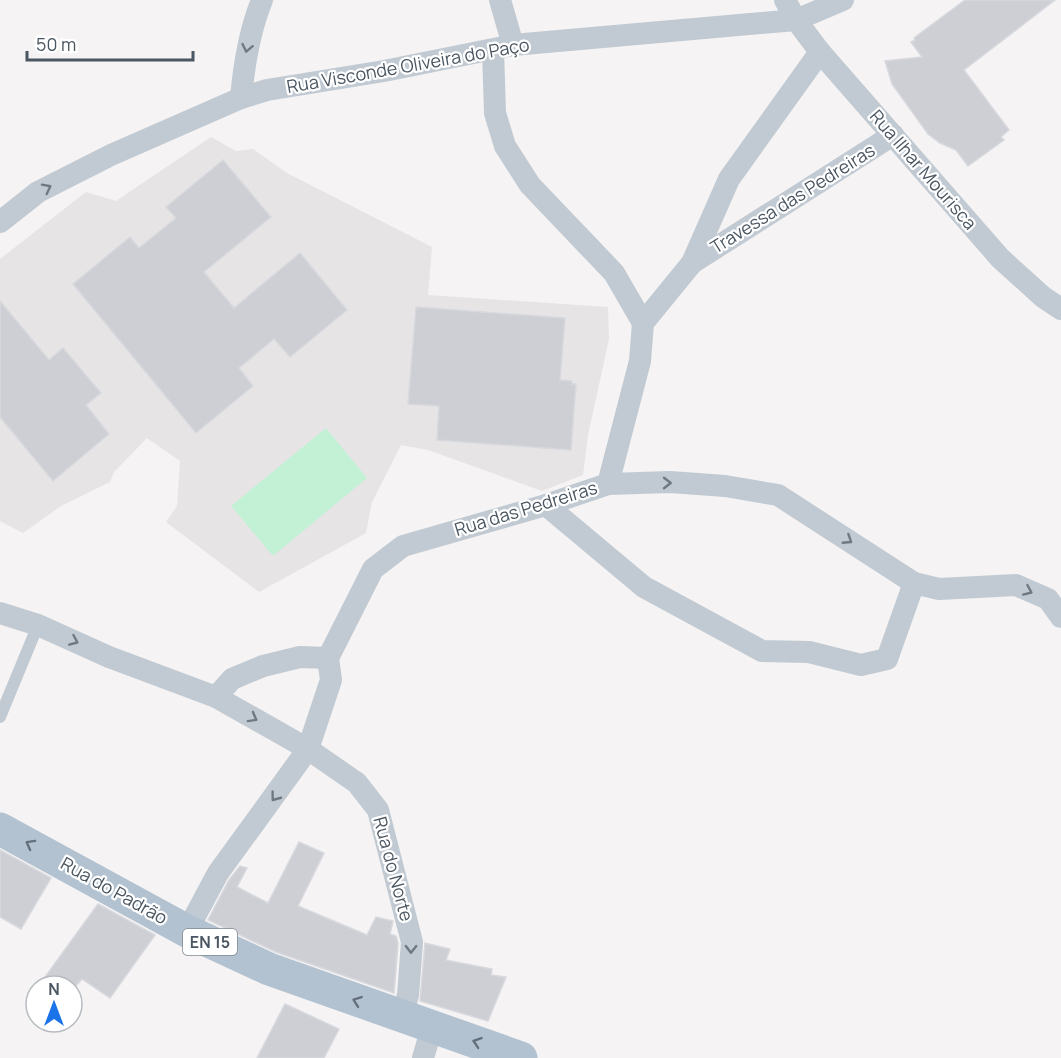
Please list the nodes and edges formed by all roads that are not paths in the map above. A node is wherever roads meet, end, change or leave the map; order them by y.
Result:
1 (262, 0) edge
2 (500, 0) edge
3 (785, 0) edge
4 (843, 0) edge
5 (796, 20) junction
6 (503, 48) junction
7 (820, 51) junction
8 (241, 98) junction
9 (893, 135) junction
10 (0, 222) edge
11 (692, 263) junction
12 (1061, 309) edge
13 (643, 323) junction
14 (608, 484) junction
15 (546, 505) junction
16 (914, 583) junction
17 (0, 613) edge
18 (1061, 617) edge
19 (38, 625) junction
20 (328, 658) junction
21 (216, 697) junction
22 (0, 717) edge
23 (308, 749) junction
24 (0, 829) edge
25 (187, 932) junction
26 (417, 1022) junction
27 (423, 1058) edge
28 (521, 1058) edge

1 -> 8 street
2 - 6 street
3 - 5 street, Rua Ilhar Mourisca
4 - 5 street, Rua Visconde Oliveira do Paço
5 - 6 street, Rua Visconde Oliveira do Paço
5 - 7 street, Rua Ilhar Mourisca
6 - 8 street, Rua Visconde Oliveira do Paço
6 - 13 street
7 - 9 street, Rua Ilhar Mourisca
7 - 11 street
10 -> 8 street, Rua Visconde Oliveira do Paço
9 - 11 street, Travessa das Pedreiras
9 - 12 street, Rua Ilhar Mourisca
11 - 13 street
13 - 14 street, Rua das Pedreiras
14 - 15 street, Rua das Pedreiras
14 -> 16 street
15 - 16 street
15 - 20 street, Rua das Pedreiras
16 -> 18 street
17 - 19 street, Rua do Norte
19 -> 21 street, Rua do Norte
19 - 22 lane
20 - 21 street
20 - 23 street, Rua das Pedreiras
21 -> 23 street, Rua do Norte
23 -> 25 street, Rua das Pedreiras
23 -> 26 street, Rua do Norte
25 -> 24 main road, Rua do Padrão / EN 15
26 -> 25 main road, Rua do Padrão / EN 15
26 - 27 street, Rua do Norte
28 -> 26 main road, Rua do Padrão

